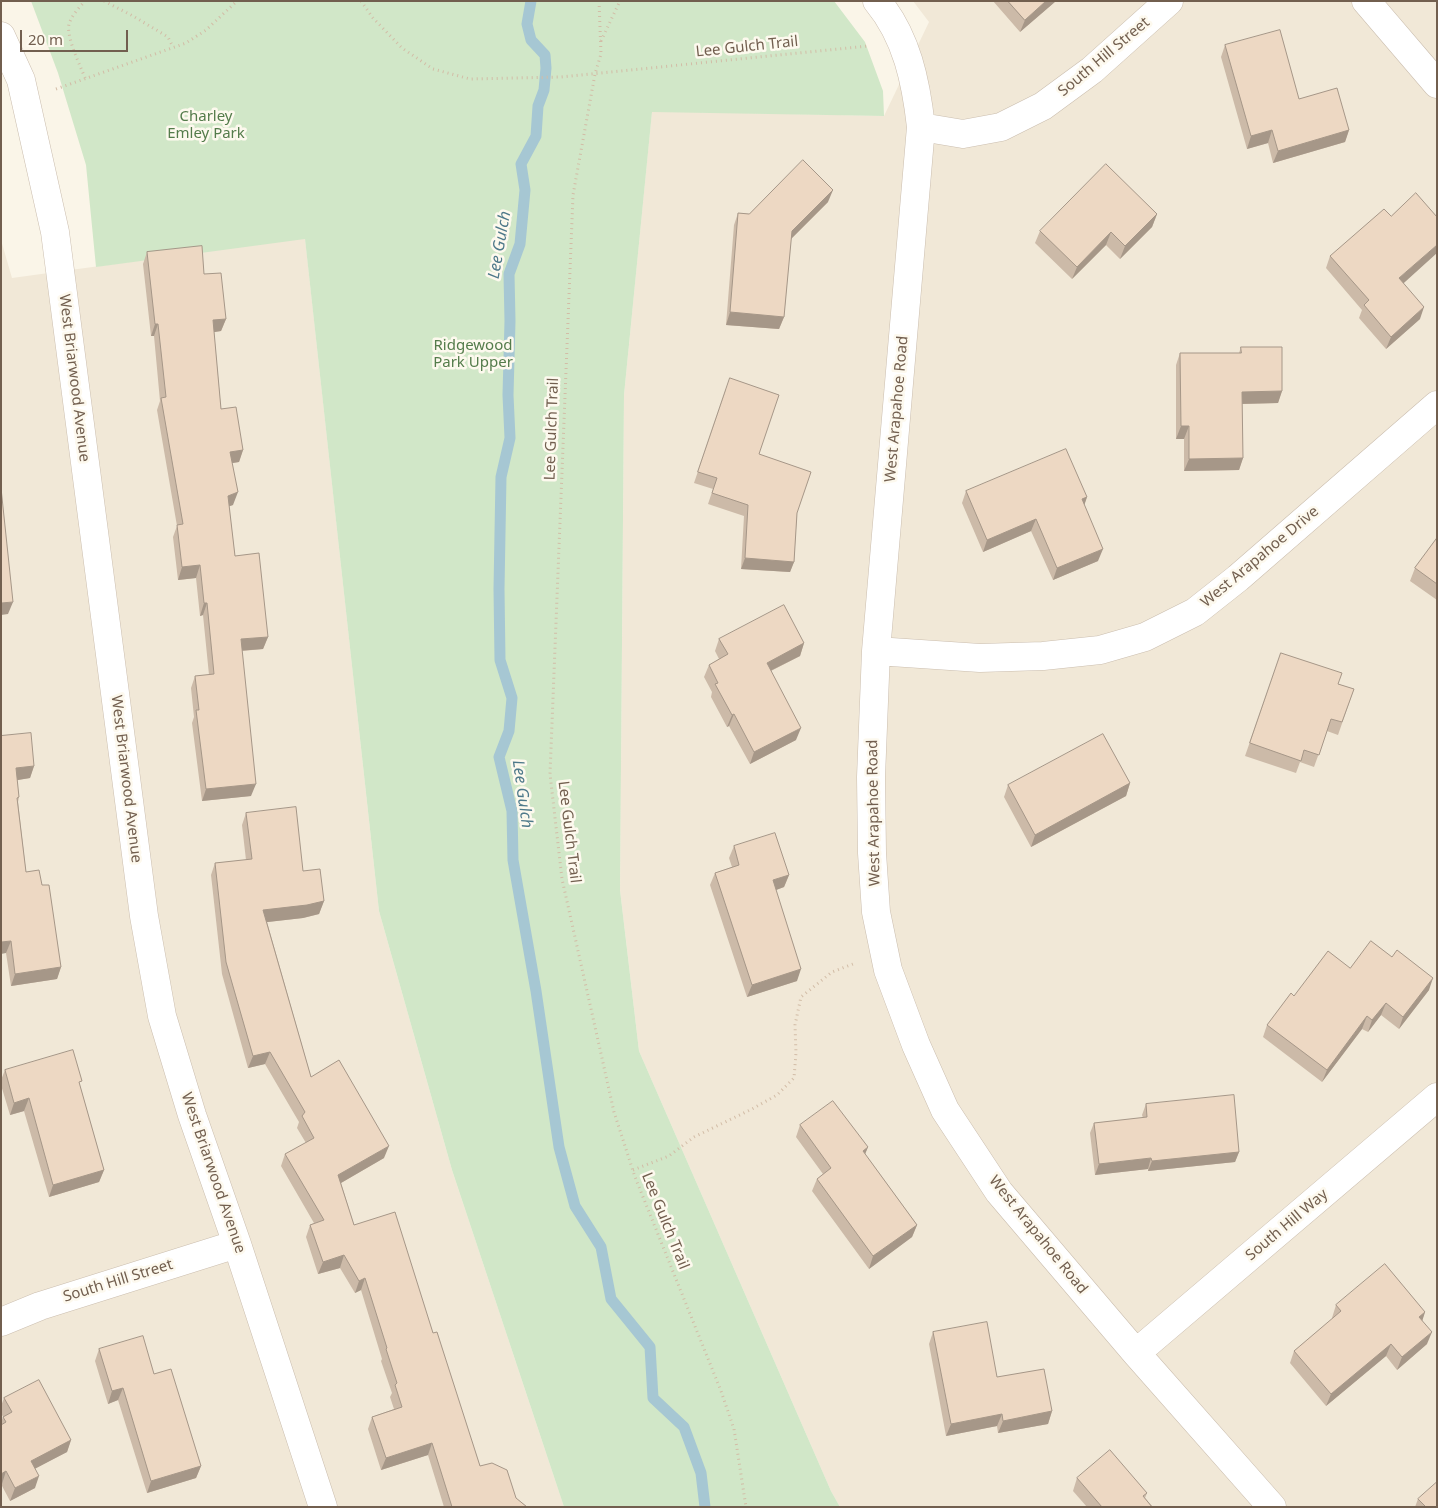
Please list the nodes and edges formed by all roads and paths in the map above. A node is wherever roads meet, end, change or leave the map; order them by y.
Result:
1 (85, 1) edge
2 (104, 1) edge
3 (237, 1) edge
4 (361, 1) edge
5 (600, 1) edge
6 (620, 1) edge
7 (877, 1) edge
8 (1169, 1) edge
9 (1366, 1) edge
10 (1, 36) edge
11 (899, 36) junction
12 (600, 43) junction
13 (173, 47) junction
14 (595, 74) junction
15 (85, 78) junction
16 (1437, 84) edge
17 (26, 102) junction
18 (922, 127) junction
19 (1437, 405) edge
20 (876, 651) junction
21 (886, 958) junction
22 (1437, 1097) edge
23 (633, 1170) junction
24 (237, 1244) junction
25 (1, 1322) edge
26 (1136, 1353) junction
27 (323, 1507) edge
28 (746, 1507) edge
29 (1272, 1507) edge

1 - 15 path
2 - 13 path
3 - 13 path
4 - 14 path, Lee Gulch Trail
5 - 12 path
6 - 12 path
7 - 11 street, West Arapahoe Road
8 - 18 street, South Hill Street
9 - 16 street
10 - 17 street, West Briarwood Avenue
11 - 14 path, Lee Gulch Trail
11 - 18 street, West Arapahoe Road
12 - 14 path
13 - 15 path
14 - 23 path, Lee Gulch Trail
15 - 17 path
17 - 24 street, West Briarwood Avenue
18 - 20 street, West Arapahoe Road
19 - 20 street, West Arapahoe Drive
20 - 21 street, West Arapahoe Road
21 - 23 path
21 - 26 street, West Arapahoe Road
22 - 26 street, South Hill Way
23 - 28 path, Lee Gulch Trail
24 - 25 street, South Hill Street
24 - 27 street, West Briarwood Avenue
26 - 29 street, West Arapahoe Road

